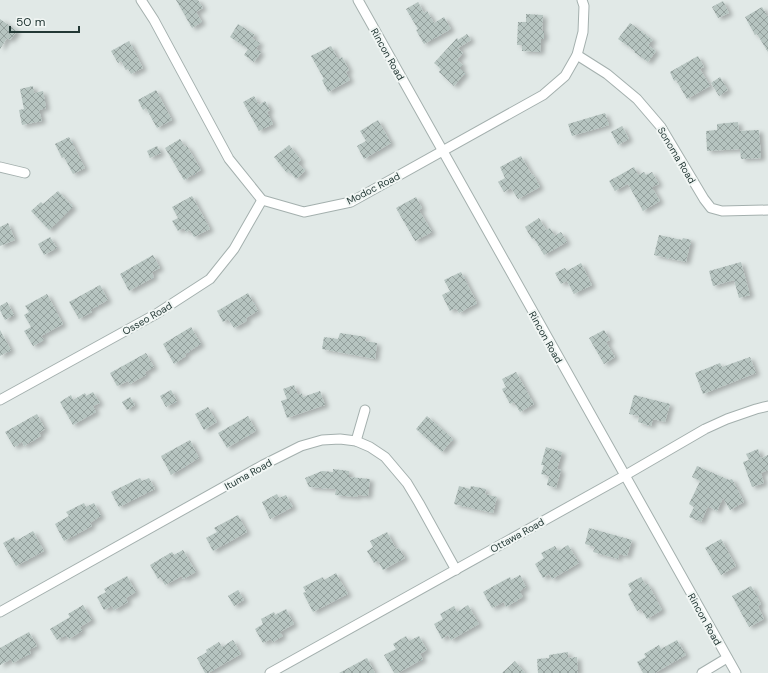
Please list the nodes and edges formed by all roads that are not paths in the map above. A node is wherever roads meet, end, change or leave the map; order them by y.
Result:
1 (141, 0) edge
2 (358, 0) edge
3 (582, 0) edge
4 (577, 56) junction
5 (443, 152) junction
6 (0, 167) edge
7 (25, 173) dead end
8 (262, 200) junction
9 (768, 210) edge
10 (0, 400) edge
11 (768, 406) edge
12 (365, 410) dead end
13 (356, 441) junction
14 (624, 476) junction
15 (456, 570) junction
16 (0, 612) edge
17 (727, 658) junction
18 (270, 673) edge
19 (702, 673) edge
20 (736, 673) edge

1 - 8 street
2 - 5 street, Rincon Road
3 - 4 street, Modoc Road
4 - 5 street, Modoc Road
4 - 9 street, Sonoma Road
5 - 8 street, Modoc Road
5 - 14 street, Rincon Road
6 - 7 street
8 - 10 street, Osseo Road
11 - 14 street, Ottawa Road
12 - 13 street
13 - 15 street, Ituma Road
13 - 16 street, Ituma Road
14 - 15 street, Ottawa Road
14 - 17 street, Rincon Road
15 - 18 street, Ottawa Road
17 - 19 street
17 - 20 street, Rincon Road

